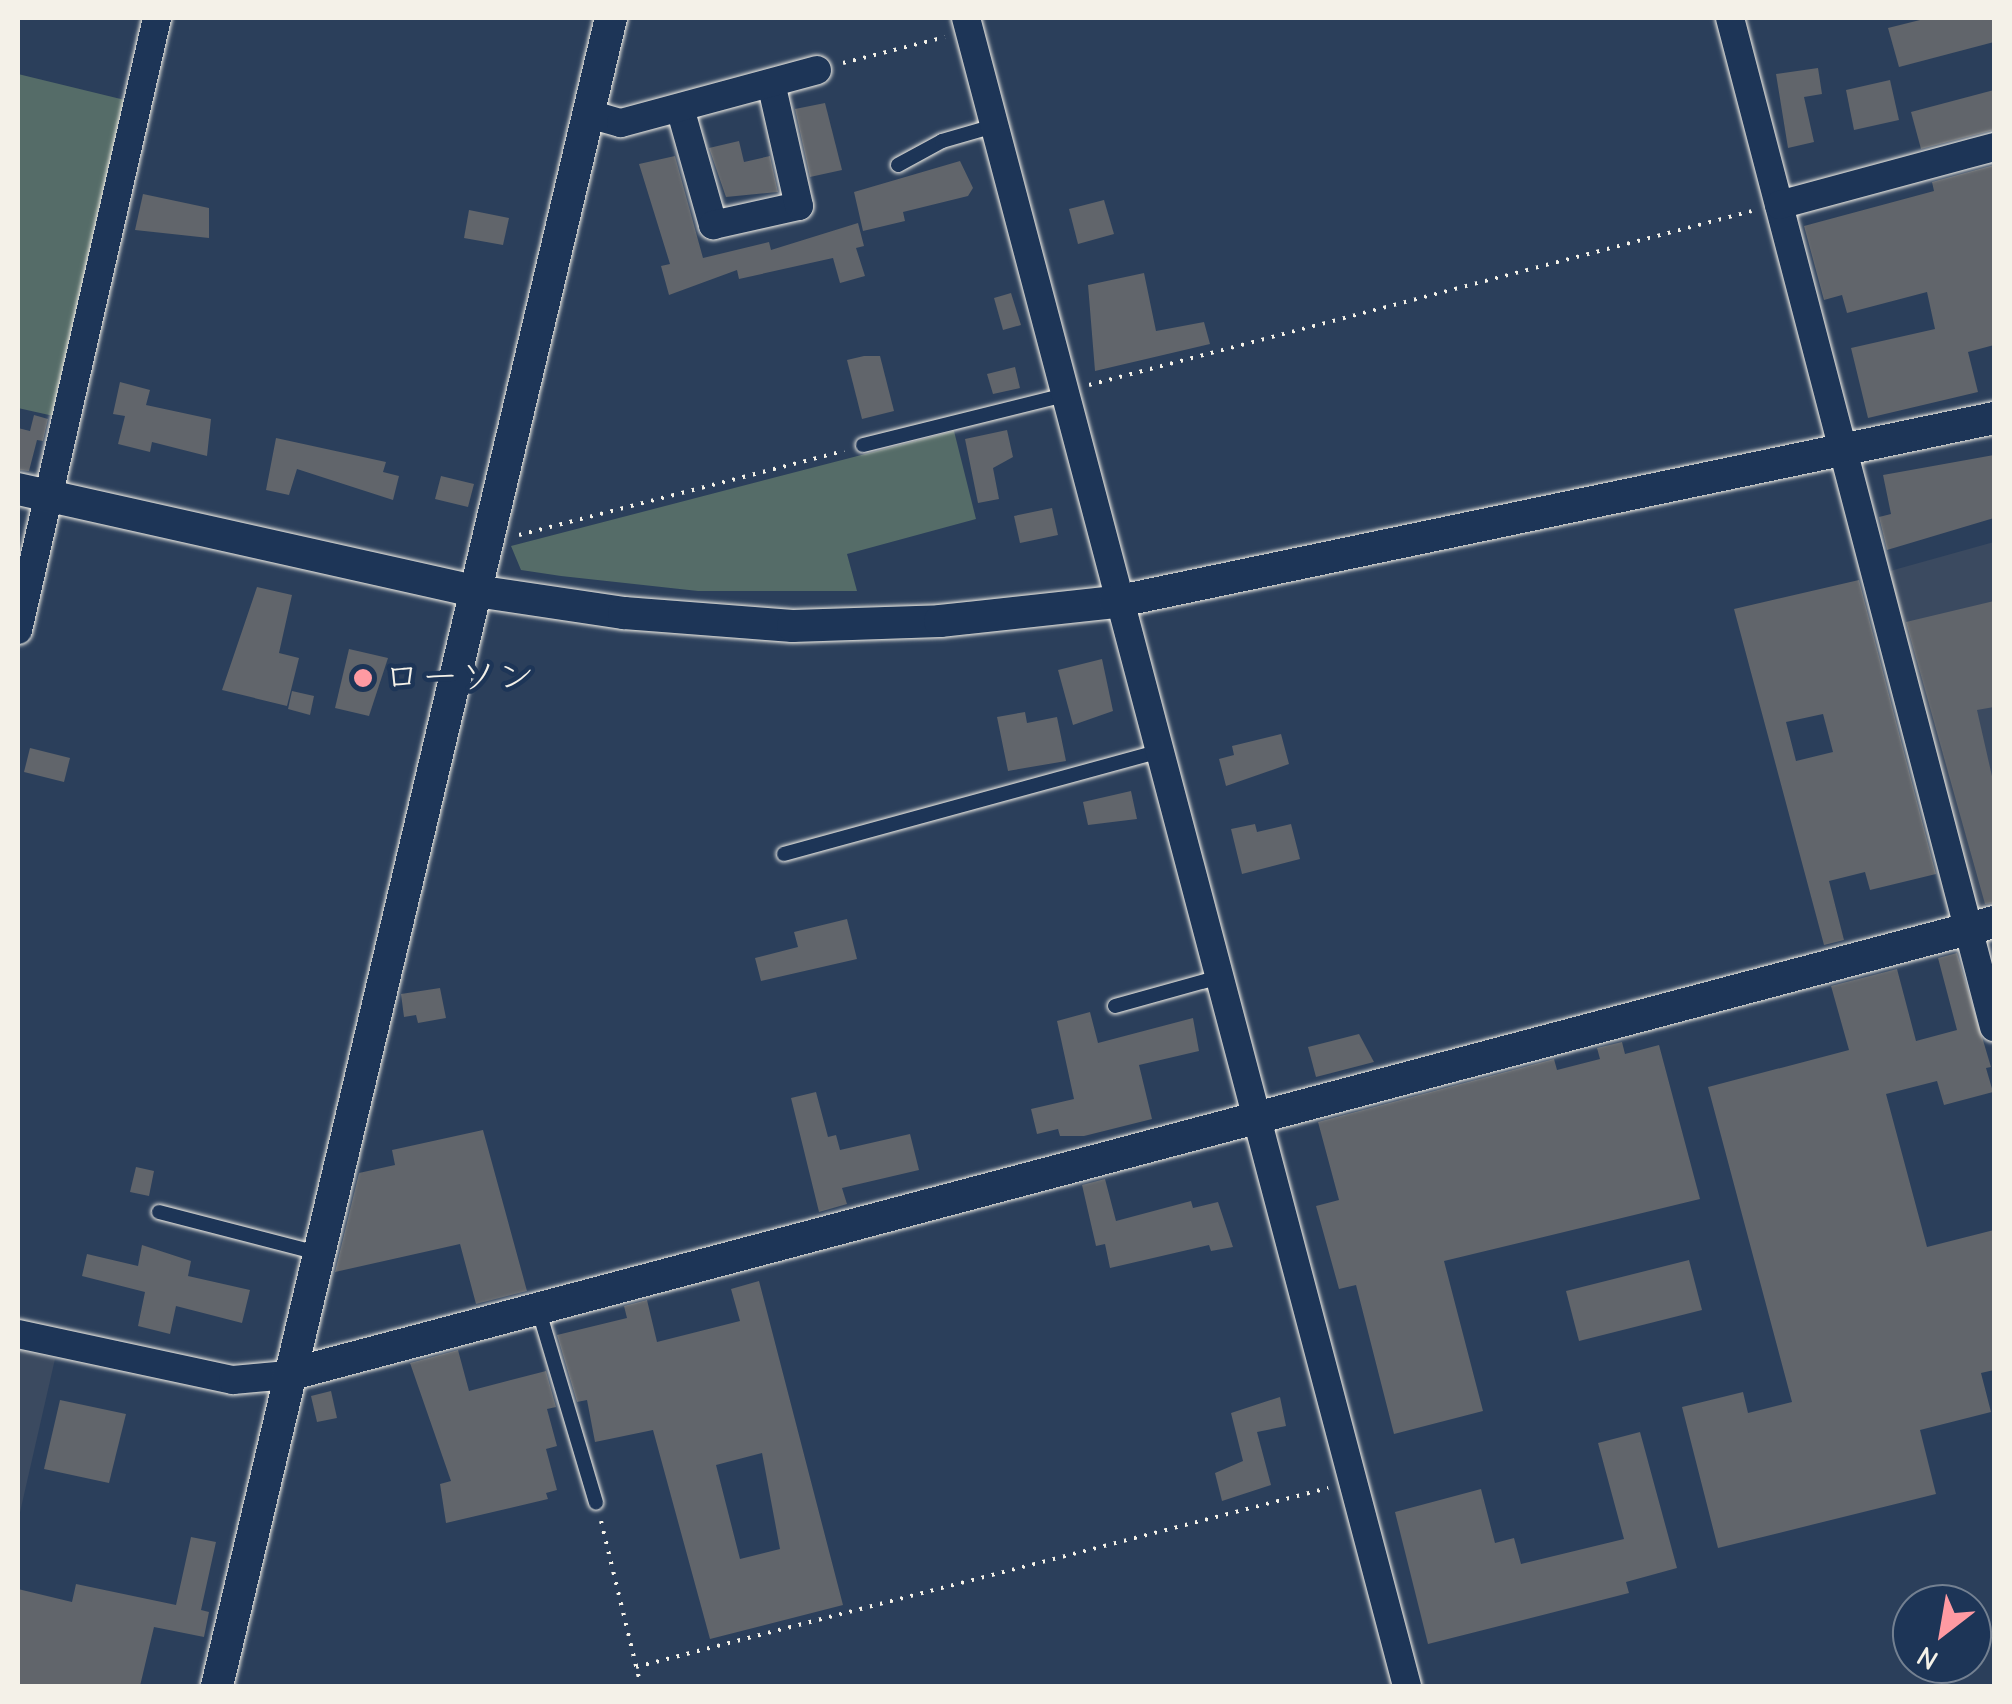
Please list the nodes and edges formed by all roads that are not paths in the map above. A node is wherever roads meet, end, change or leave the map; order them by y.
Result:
1 (157, 18) edge
2 (611, 18) edge
3 (1730, 18) edge
4 (967, 24) edge
5 (818, 70) road end
6 (771, 83) junction
7 (680, 108) junction
8 (588, 114) junction
9 (994, 126) junction
10 (1994, 147) edge
11 (898, 165) dead end
12 (1778, 205) junction
13 (1061, 394) junction
14 (1994, 418) edge
15 (863, 446) road end
16 (1844, 449) junction
17 (33, 492) edge
18 (476, 591) junction
19 (1115, 602) junction
20 (18, 630) edge
21 (1157, 752) junction
22 (784, 854) dead end
23 (1981, 926) edge
24 (1216, 978) junction
25 (1115, 1006) dead end
26 (1994, 1027) edge
27 (1253, 1117) junction
28 (159, 1212) dead end
29 (317, 1253) junction
30 (538, 1308) junction
31 (18, 1334) edge
32 (288, 1375) junction
33 (596, 1503) road end
34 (217, 1686) edge
35 (1407, 1686) edge

1 - 17 street
2 - 8 street
3 - 12 street
4 - 9 street
5 - 6 street
6 - 7 street
6 - 7 street
7 - 8 street
8 - 18 street
9 - 11 lane
9 - 13 street
10 - 12 street
12 - 16 street
13 - 15 lane
13 - 19 street
14 - 16 street
16 - 19 street
16 - 23 street
17 - 18 street
17 - 20 street
18 - 19 street
18 - 29 street
19 - 21 street
21 - 22 lane
21 - 24 street
23 - 26 street
23 - 27 street
24 - 25 lane
24 - 27 street
27 - 30 street
27 - 35 street
28 - 29 lane
29 - 32 street
30 - 32 street
30 - 33 lane
31 - 32 street
32 - 34 street

